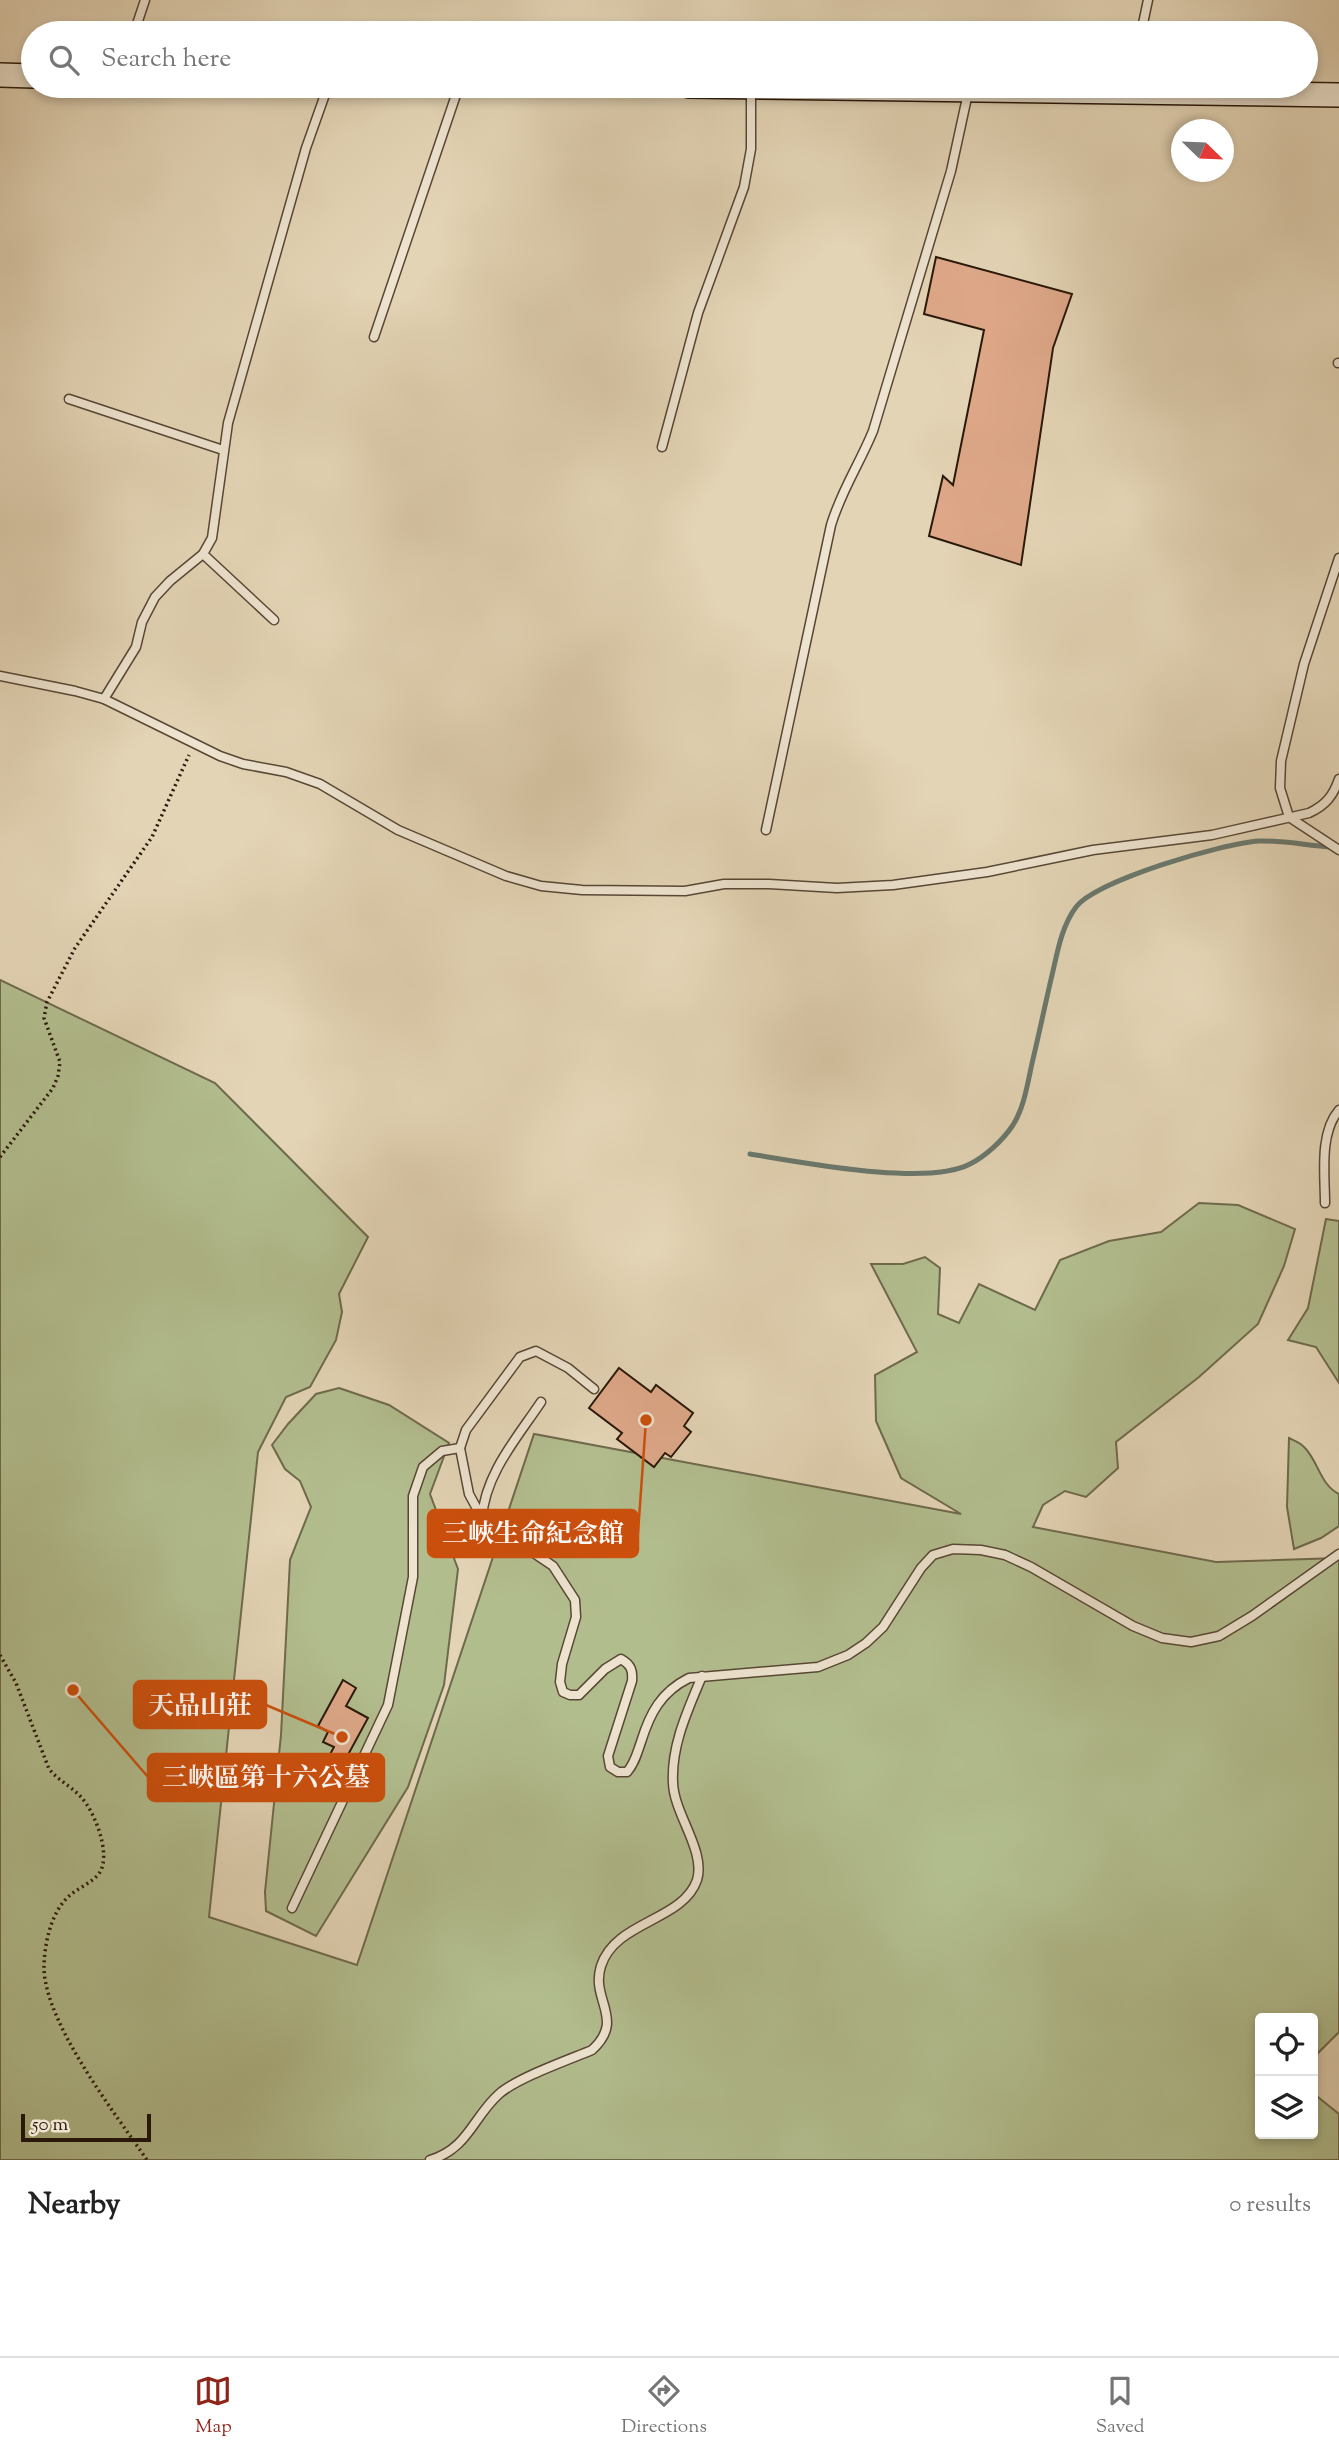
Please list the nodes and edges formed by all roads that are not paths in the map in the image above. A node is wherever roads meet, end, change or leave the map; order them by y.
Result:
1 (145, 0) edge
2 (1148, 0) edge
3 (138, 21) edge
4 (1143, 21) edge
5 (0, 75) edge
6 (21, 76) edge
7 (1318, 94) edge
8 (1339, 95) edge
9 (324, 98) edge
10 (454, 98) edge
11 (751, 98) edge
12 (967, 98) edge
13 (374, 337) dead end
14 (69, 400) dead end
15 (662, 447) dead end
16 (223, 450) junction
17 (203, 554) junction
18 (1339, 558) edge
19 (274, 620) dead end
20 (0, 676) edge
21 (103, 699) junction
22 (1339, 779) edge
23 (1289, 817) junction
24 (766, 830) dead end
25 (1339, 850) edge
26 (1339, 1111) edge
27 (1325, 1203) dead end
28 (594, 1389) dead end
29 (541, 1402) dead end
30 (460, 1448) junction
31 (482, 1518) junction
32 (1339, 1554) edge
33 (702, 1676) junction
34 (292, 1908) dead end
35 (430, 2160) edge

1 - 3 lane
2 - 4 lane
5 - 6 street
7 - 8 street
9 - 16 lane
10 - 13 lane
11 - 15 lane
12 - 24 lane
14 - 16 lane
16 - 17 lane
17 - 19 lane
17 - 21 lane
18 - 23 lane
20 - 21 lane
21 - 23 lane
22 - 23 lane
23 - 25 lane
26 - 27 lane
28 - 30 lane
29 - 31 lane
30 - 31 lane
30 - 34 lane
31 - 33 lane
32 - 33 lane
33 - 35 lane

